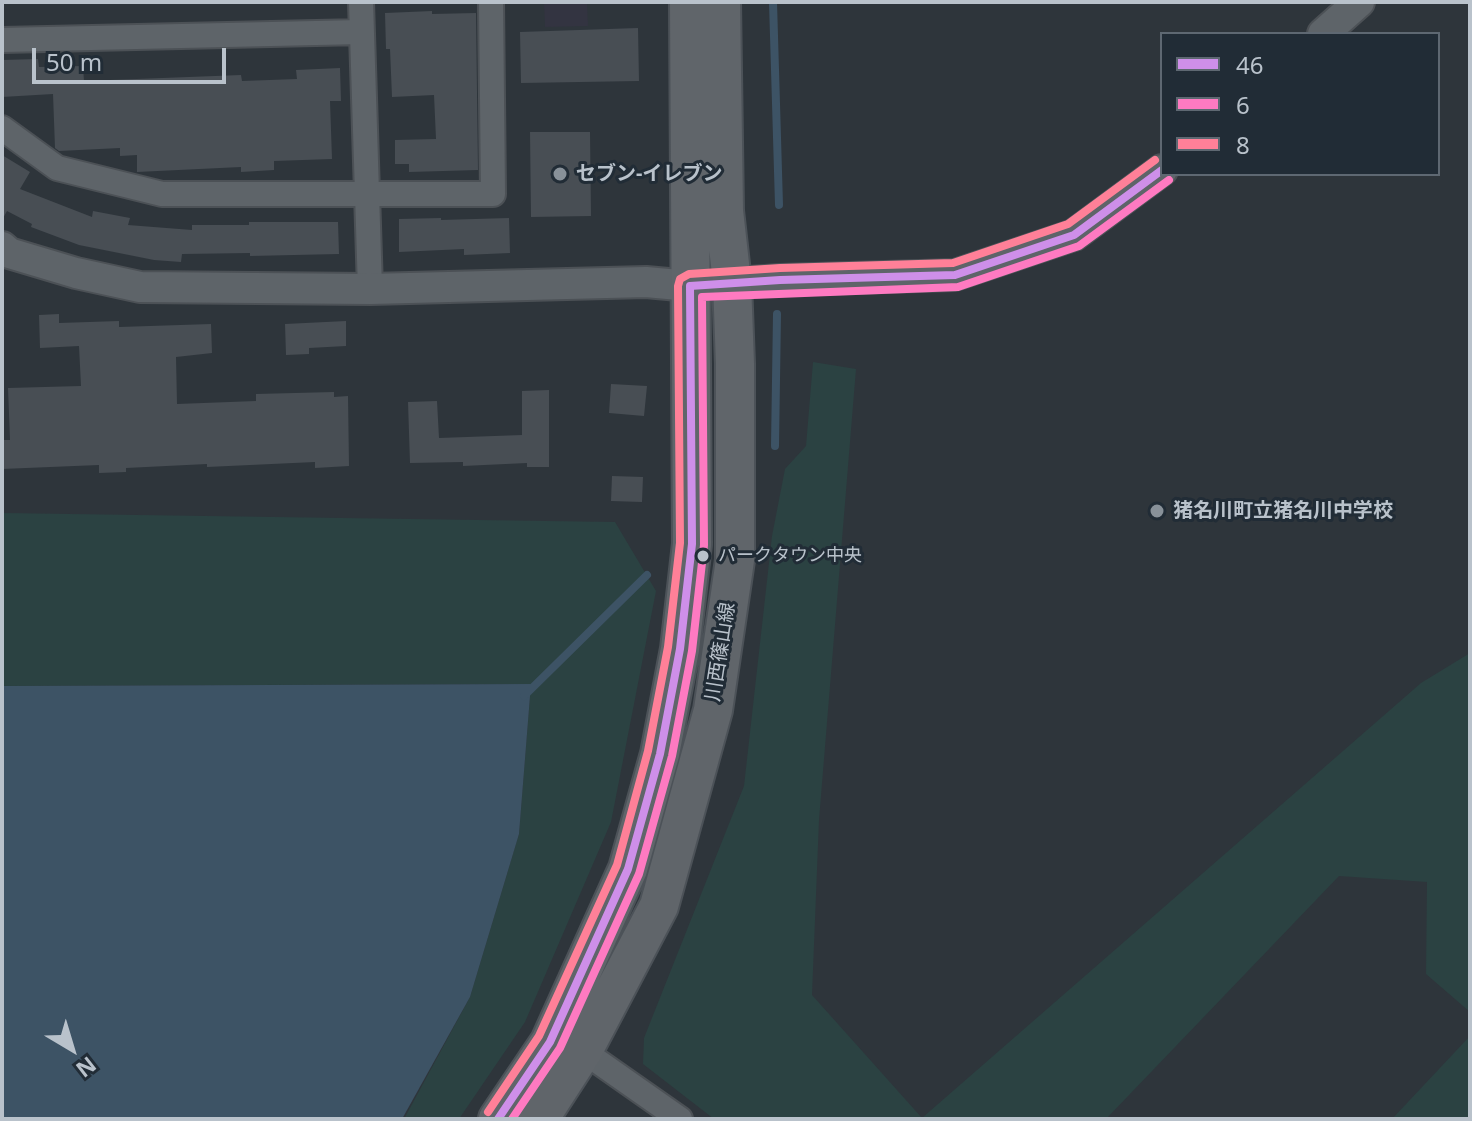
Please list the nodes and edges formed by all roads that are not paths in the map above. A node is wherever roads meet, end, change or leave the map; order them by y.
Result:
1 (361, 2) edge
2 (491, 2) edge
3 (689, 2) edge
4 (721, 2) edge
5 (1359, 2) edge
6 (361, 32) junction
7 (1325, 32) edge
8 (2, 40) edge
9 (2, 128) edge
10 (1160, 171) edge
11 (368, 194) junction
12 (2, 247) edge
13 (732, 282) junction
14 (690, 286) junction
15 (370, 289) junction
16 (583, 1051) junction
17 (498, 1119) edge
18 (539, 1119) edge
19 (680, 1119) edge

1 - 6 street
2 - 11 street
3 - 14 main road, 川西篠山線
4 - 13 main road, 川西篠山線
5 - 7 street
6 - 8 street
6 - 11 street
9 - 11 street
10 - 13 street
11 - 15 street
12 - 15 street
13 - 14 street
13 - 16 main road, 川西篠山線
14 - 15 street
14 - 17 main road, 川西篠山線
16 - 18 main road, 川西篠山線
16 - 19 street

